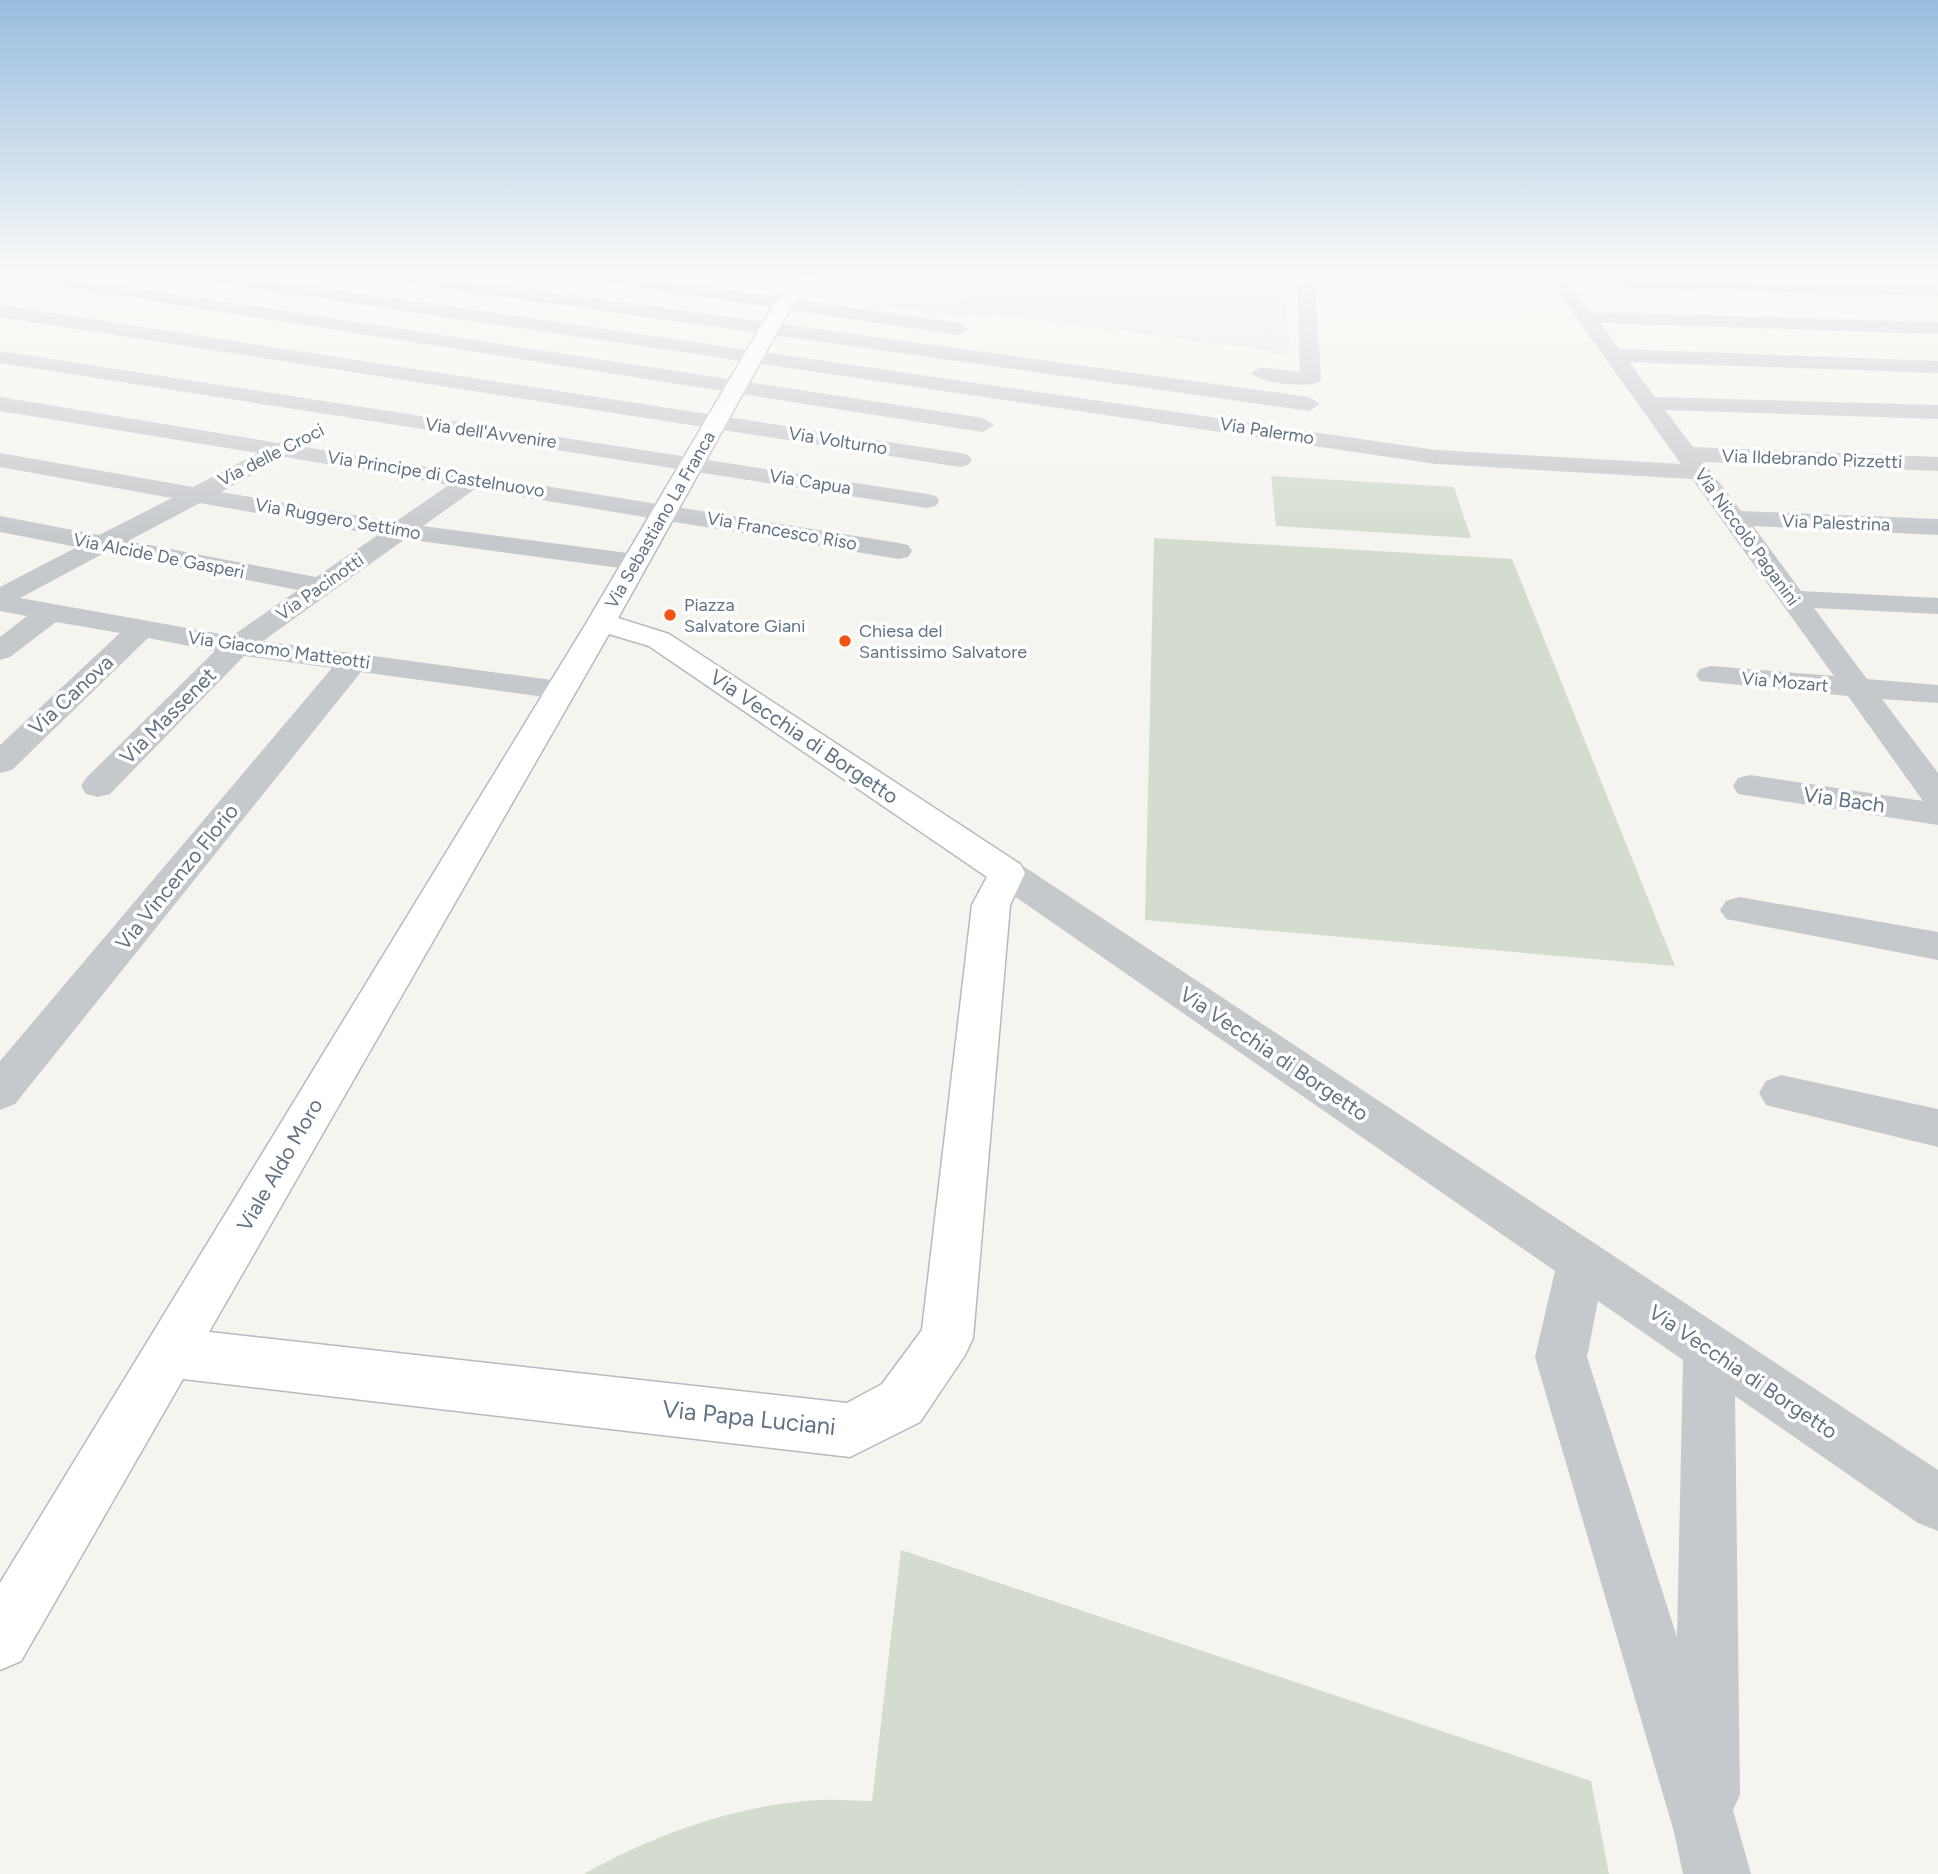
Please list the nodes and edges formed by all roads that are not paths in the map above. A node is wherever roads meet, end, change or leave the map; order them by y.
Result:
1 (47, 364) edge
2 (109, 364) edge
3 (351, 364) edge
4 (445, 364) edge
5 (595, 364) edge
6 (749, 364) edge
7 (812, 364) edge
8 (1016, 364) edge
9 (1196, 364) edge
10 (1310, 364) edge
11 (1621, 364) edge
12 (1868, 364) edge
13 (1910, 366) junction
14 (1938, 367) edge
15 (1247, 371) dead end
16 (95, 372) junction
17 (424, 375) junction
18 (736, 386) junction
19 (1186, 388) junction
20 (1938, 389) edge
21 (1648, 402) junction
22 (1309, 404) dead end
23 (12, 406) edge
24 (1938, 412) edge
25 (354, 413) junction
26 (1173, 417) junction
27 (0, 419) edge
28 (716, 422) junction
29 (983, 425) dead end
30 (282, 449) junction
31 (0, 460) edge
32 (960, 460) dead end
33 (692, 463) junction
34 (1693, 463) junction
35 (1938, 464) edge
36 (471, 480) junction
37 (196, 493) junction
38 (927, 501) dead end
39 (665, 511) junction
40 (1733, 518) junction
41 (0, 524) edge
42 (1938, 527) edge
43 (401, 531) junction
44 (99, 545) junction
45 (899, 551) dead end
46 (635, 562) junction
47 (319, 586) junction
48 (0, 598) edge
49 (1793, 600) junction
50 (0, 603) edge
51 (1938, 606) edge
52 (48, 613) junction
53 (601, 622) junction
54 (142, 628) junction
55 (237, 646) junction
56 (0, 651) edge
57 (354, 661) junction
58 (1711, 675) dead end
59 (1858, 688) junction
60 (559, 690) junction
61 (1938, 694) edge
62 (0, 762) edge
63 (98, 786) dead end
64 (1750, 786) dead end
65 (1938, 797) edge
66 (1938, 814) edge
67 (1007, 873) junction
68 (1740, 910) dead end
69 (1938, 946) edge
70 (0, 1092) edge
71 (1781, 1093) dead end
72 (1938, 1128) edge
73 (1581, 1262) junction
74 (1709, 1349) junction
75 (170, 1353) junction
76 (1938, 1503) edge
77 (0, 1640) edge
78 (1712, 1853) edge

1 - 16 street, Via dell'Avvenire
2 - 16 street
3 - 17 street, Via Volturno
4 - 17 street, Via delle Croci
5 - 18 street
6 - 18 main road, Via Sebastiano La Franca
7 - 26 street, Via Palermo
8 - 19 street
9 - 19 street
10 - 15 street
11 - 21 street, Via Niccolò Paganini
12 - 13 street
13 - 14 street
13 - 20 street
16 - 23 street
16 - 25 street, Via dell'Avvenire
17 - 25 street, Via delle Croci
17 - 28 street, Via Volturno
18 - 28 main road, Via Sebastiano La Franca
18 - 29 street
19 - 22 street
19 - 26 street
21 - 24 street
21 - 34 street, Via Niccolò Paganini
23 - 27 street
23 - 30 street, Via Principe di Castelnuovo
25 - 30 street, Via delle Croci
25 - 33 street, Via dell'Avvenire
26 - 34 street, Via Palermo
28 - 32 street, Via Volturno
28 - 33 main road, Via Sebastiano La Franca
30 - 36 street, Via Principe di Castelnuovo
30 - 37 street, Via delle Croci
31 - 37 street, Via Ruggero Settimo
33 - 38 street, Via Capua
33 - 39 main road, Via Sebastiano La Franca
34 - 35 street, Via Ildebrando Pizzetti
34 - 40 street, Via Niccolò Paganini
36 - 39 street, Via Principe di Castelnuovo
36 - 43 street, Via Pacinotti
37 - 43 street, Via Ruggero Settimo
37 - 44 street, Via delle Croci
39 - 45 street, Via Francesco Riso
39 - 46 main road, Via Sebastiano La Franca
40 - 42 street, Via Palestrina
40 - 49 street, Via Niccolò Paganini
41 - 44 street, Via Alcide De Gasperi
43 - 46 street, Via Ruggero Settimo
43 - 47 street, Via Pacinotti
44 - 47 street, Via Alcide De Gasperi
44 - 48 street, Via delle Croci
46 - 53 main road, Via Sebastiano La Franca
47 - 55 street, Via Pacinotti
49 - 51 street
49 - 59 street, Via Niccolò Paganini
50 - 52 street, Via Giacomo Matteotti
52 - 54 street, Via Giacomo Matteotti
52 - 56 street
53 - 60 main road, Via Sebastiano La Franca
53 - 67 main road, Via Vecchia di Borgetto
54 - 55 street, Via Giacomo Matteotti
54 - 62 street, Via Canova
55 - 57 street, Via Giacomo Matteotti
55 - 63 street, Via Massenet
57 - 60 street, Via Giacomo Matteotti
57 - 70 street, Via Vincenzo Florio
58 - 59 street, Via Mozart
59 - 61 street, Via Mozart
59 - 65 street, Via Niccolò Paganini
60 - 75 main road, Viale Aldo Moro
64 - 66 street, Via Bach
67 - 73 street, Via Vecchia di Borgetto
67 - 75 main road, Via Papa Luciani
68 - 69 street
71 - 72 street
73 - 74 street, Via Vecchia di Borgetto
73 - 78 street
74 - 76 street, Via Vecchia di Borgetto
74 - 78 street
75 - 77 main road, Viale Aldo Moro

